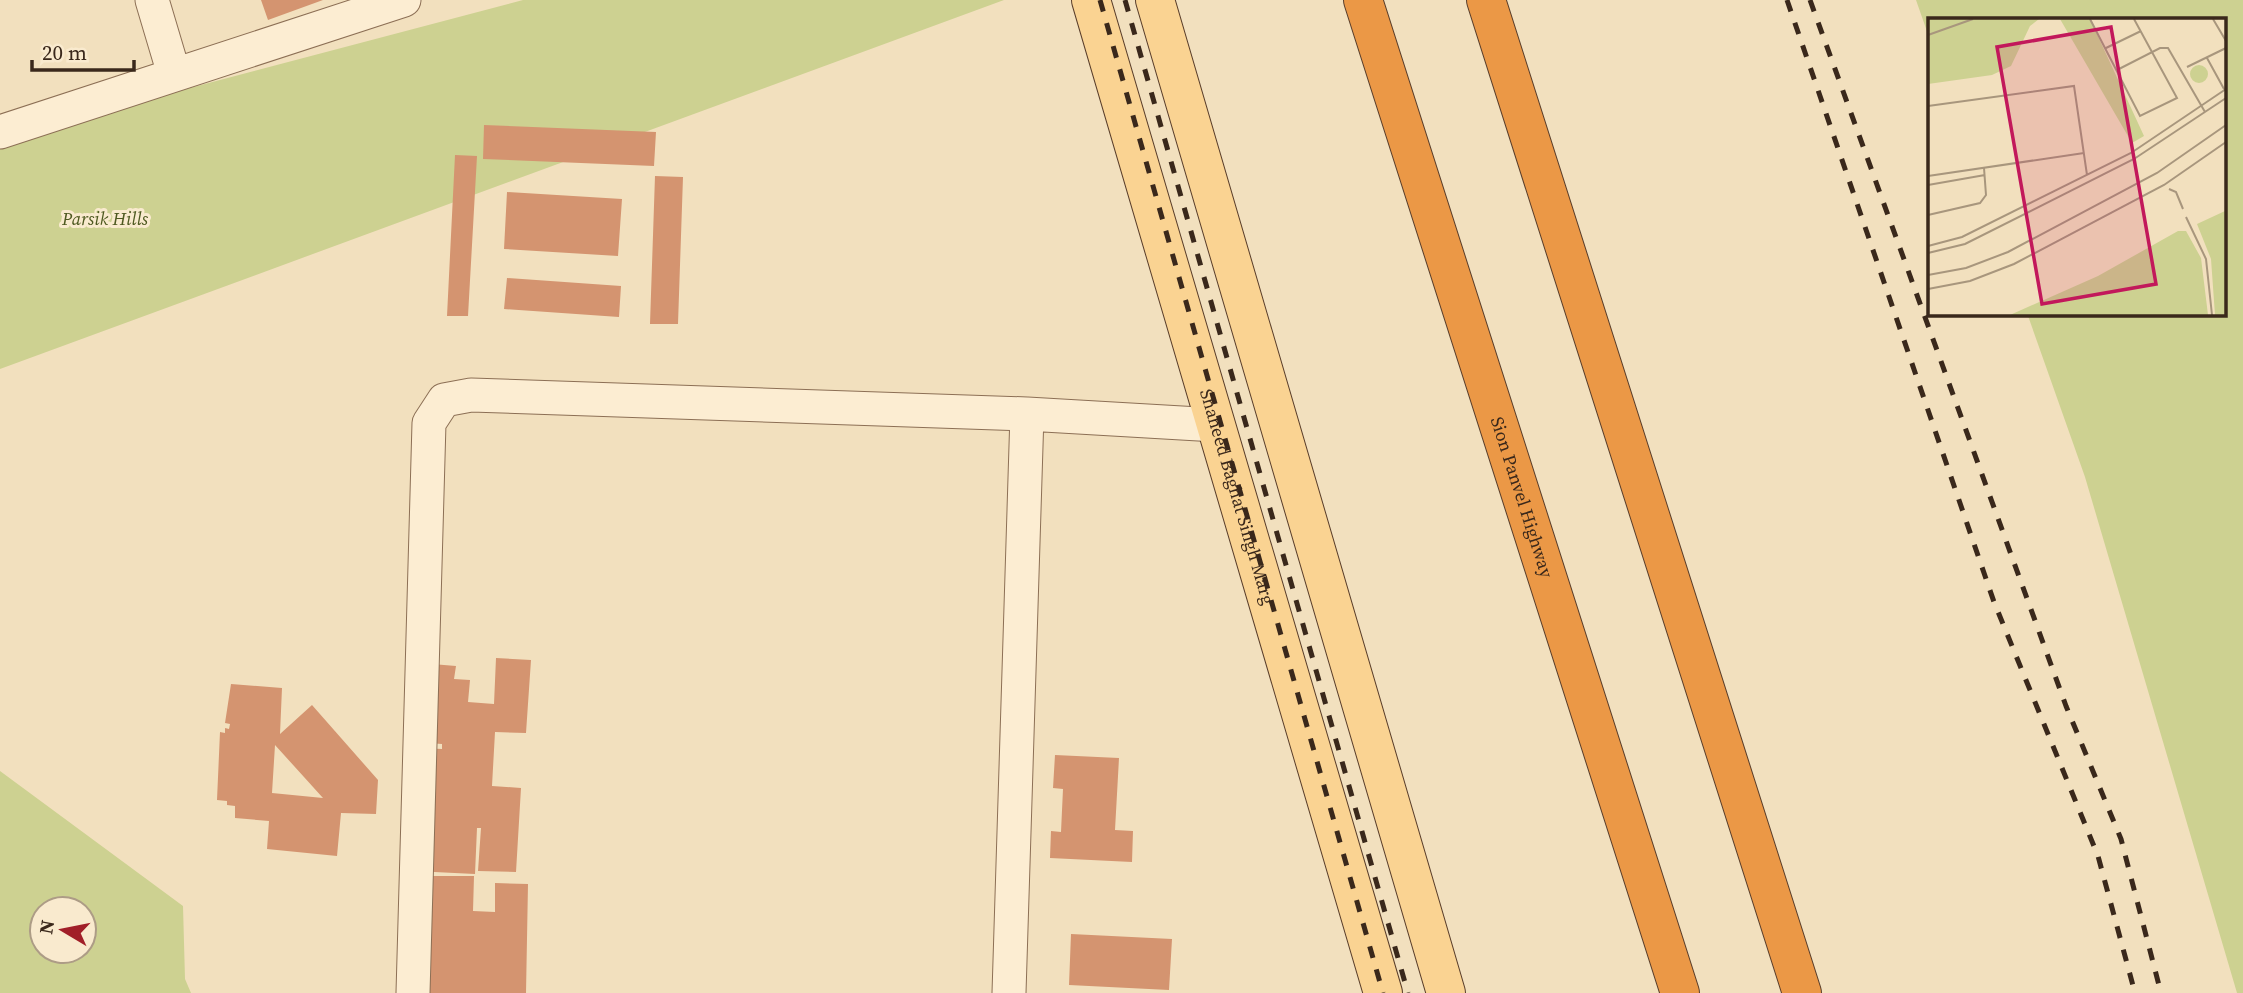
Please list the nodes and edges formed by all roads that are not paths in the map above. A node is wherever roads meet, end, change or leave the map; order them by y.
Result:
1 (152, 0) edge
2 (404, 0) edge
3 (1091, 0) edge
4 (1155, 0) edge
5 (1363, 0) edge
6 (1486, 0) edge
7 (372, 5) edge
8 (174, 74) junction
9 (0, 132) edge
10 (1027, 414) junction
11 (1216, 425) junction
12 (412, 993) edge
13 (1009, 993) edge
14 (1383, 993) edge
15 (1446, 993) edge
16 (1679, 993) edge
17 (1802, 993) edge

1 - 8 lane
2 - 7 lane
3 - 11 main road, Shaheed Baghat Singh Marg
4 - 15 main road
5 - 16 highway, Sion Panvel Highway
6 - 17 highway
7 - 8 lane
8 - 9 lane
10 - 11 lane
10 - 12 lane
10 - 13 lane
11 - 14 main road, Shaheed Baghat Singh Marg

